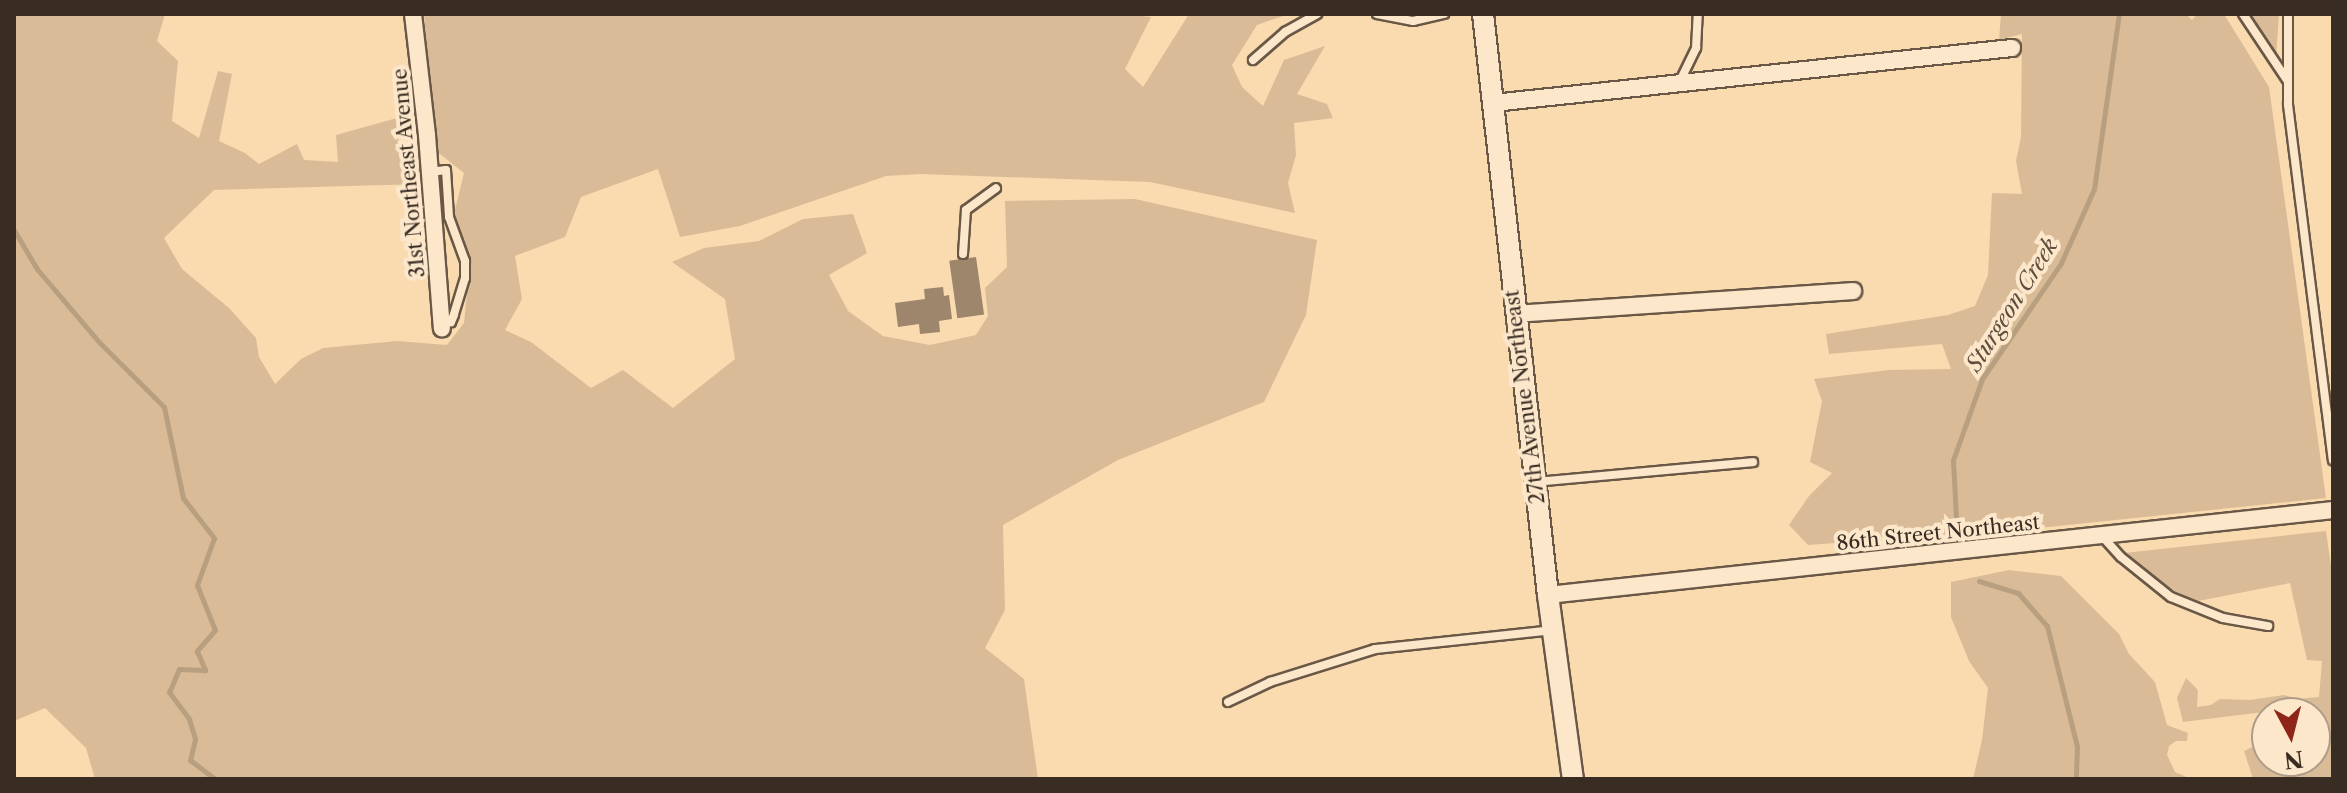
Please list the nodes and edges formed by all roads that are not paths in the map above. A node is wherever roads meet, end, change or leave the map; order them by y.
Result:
1 (413, 14) edge
2 (1317, 14) edge
3 (1377, 14) edge
4 (1444, 14) edge
5 (1483, 14) edge
6 (1698, 14) edge
7 (2243, 14) edge
8 (2288, 14) edge
9 (2012, 48) dead end
10 (1253, 60) dead end
11 (2287, 81) junction
12 (1678, 84) junction
13 (1493, 103) junction
14 (430, 172) junction
15 (996, 188) dead end
16 (963, 254) dead end
17 (1853, 291) dead end
18 (1515, 314) junction
19 (442, 325) joint
20 (2333, 460) edge
21 (1753, 462) dead end
22 (1535, 482) junction
23 (2333, 510) edge
24 (2101, 535) junction
25 (1548, 595) junction
26 (2268, 626) dead end
27 (1553, 630) junction
28 (1228, 702) dead end
29 (1573, 779) edge

1 - 14 street, 31st Northeast Avenue
2 - 10 lane
3 - 4 lane
5 - 13 street, 27th Avenue Northeast
6 - 12 lane
7 - 11 lane
8 - 11 lane
9 - 12 street
11 - 20 lane
12 - 13 street
13 - 18 street, 27th Avenue Northeast
14 - 19 street, 31st Northeast Avenue
14 - 19 lane
15 - 16 lane
17 - 18 street
18 - 22 street, 27th Avenue Northeast
21 - 22 lane
22 - 25 street, 27th Avenue Northeast
23 - 24 street, 86th Street Northeast
24 - 25 street, 86th Street Northeast
24 - 26 lane
25 - 27 street, 27th Avenue Northeast
27 - 28 lane
27 - 29 street, 27th Avenue Northeast

